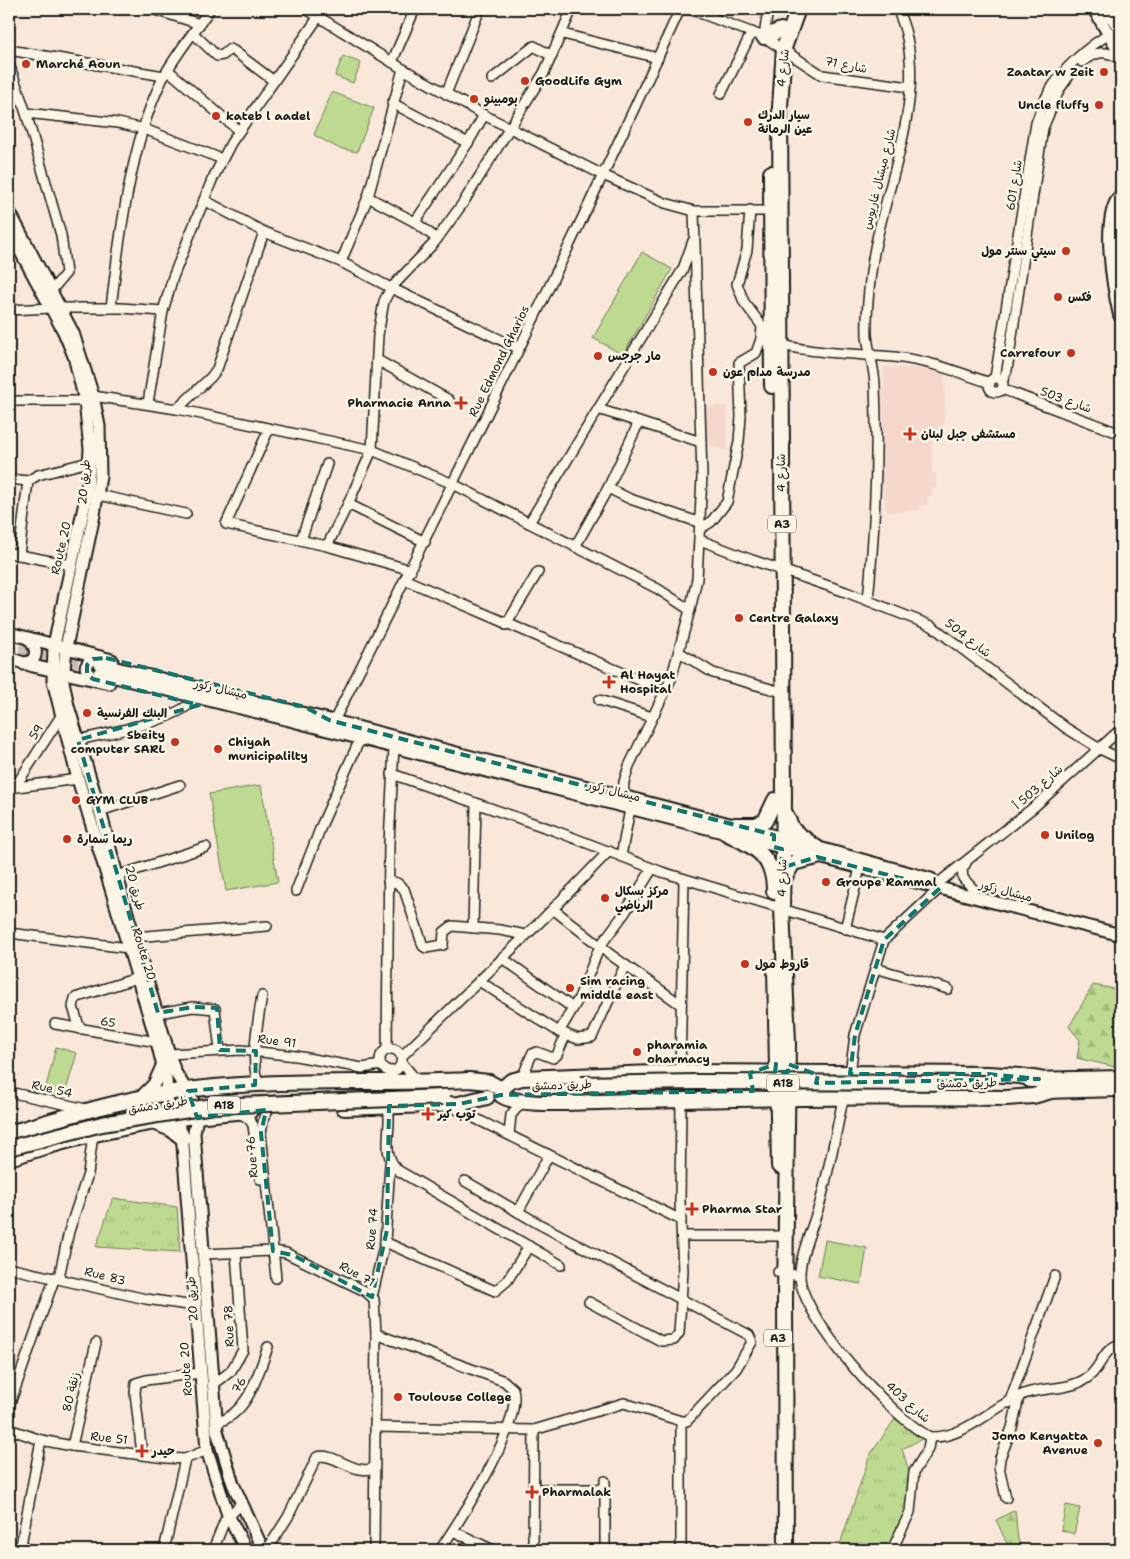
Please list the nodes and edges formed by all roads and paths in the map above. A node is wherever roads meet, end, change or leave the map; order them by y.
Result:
1 (152, 9) edge
2 (210, 9) edge
3 (306, 9) edge
4 (324, 9) edge
5 (415, 9) edge
6 (480, 9) edge
7 (572, 9) edge
8 (680, 9) edge
9 (689, 9) edge
10 (768, 9) edge
11 (788, 9) edge
12 (798, 9) edge
13 (897, 9) edge
14 (1094, 9) edge
15 (318, 18) junction
16 (1115, 23) edge
17 (200, 24) junction
18 (781, 30) junction
19 (194, 34) junction
20 (563, 34) junction
21 (758, 34) junction
22 (780, 47) junction
23 (9, 50) edge
24 (552, 56) junction
25 (1121, 56) edge
26 (658, 58) junction
27 (1121, 60) edge
28 (392, 62) junction
29 (9, 64) edge
30 (403, 69) junction
31 (167, 74) junction
32 (492, 79) dead end
33 (274, 81) junction
34 (910, 87) junction
35 (446, 94) junction
36 (721, 94) dead end
37 (392, 103) junction
38 (26, 113) junction
39 (484, 115) junction
40 (510, 128) junction
41 (144, 129) junction
42 (239, 131) junction
43 (468, 142) junction
44 (222, 160) junction
45 (603, 176) junction
46 (368, 197) junction
47 (1121, 197) edge
48 (204, 200) junction
49 (750, 210) junction
50 (9, 211) edge
51 (694, 211) junction
52 (776, 211) junction
53 (415, 222) junction
54 (9, 230) edge
55 (264, 232) junction
56 (695, 236) junction
57 (437, 239) junction
58 (341, 262) junction
59 (683, 269) junction
60 (696, 270) junction
61 (1118, 276) edge
62 (391, 288) junction
63 (52, 290) junction
64 (56, 308) junction
65 (111, 308) junction
66 (9, 310) edge
67 (163, 312) junction
68 (1121, 315) edge
69 (771, 343) junction
70 (518, 348) junction
71 (871, 356) junction
72 (377, 360) junction
73 (998, 383) junction
74 (89, 398) junction
75 (449, 400) dead end
76 (9, 401) edge
77 (148, 403) junction
78 (177, 409) junction
79 (598, 409) junction
80 (639, 422) junction
81 (269, 429) junction
82 (1121, 430) edge
83 (1121, 434) edge
84 (700, 442) junction
85 (372, 450) junction
86 (89, 462) junction
87 (327, 464) dead end
88 (9, 479) edge
89 (28, 481) junction
90 (454, 484) junction
91 (608, 488) junction
92 (98, 496) junction
93 (348, 504) junction
94 (186, 514) dead end
95 (529, 523) junction
96 (700, 526) junction
97 (301, 540) junction
98 (700, 540) junction
99 (425, 542) junction
100 (327, 546) junction
101 (575, 547) junction
102 (9, 553) edge
103 (19, 555) junction
104 (71, 565) junction
105 (778, 569) junction
106 (411, 570) junction
107 (538, 572) dead end
108 (406, 580) junction
109 (868, 600) junction
110 (690, 610) junction
111 (506, 625) junction
112 (9, 633) edge
113 (55, 637) junction
114 (67, 640) junction
115 (84, 652) junction
116 (679, 652) junction
117 (19, 653) edge
118 (101, 669) junction
119 (86, 678) junction
120 (59, 681) junction
121 (778, 691) junction
122 (665, 692) junction
123 (599, 700) dead end
124 (191, 703) junction
125 (61, 716) junction
126 (652, 717) junction
127 (333, 724) junction
128 (1121, 729) edge
129 (360, 739) junction
130 (78, 740) junction
131 (394, 748) junction
132 (1100, 749) junction
133 (1121, 758) edge
134 (392, 774) junction
135 (78, 779) junction
136 (180, 785) dead end
137 (12, 788) edge
138 (623, 797) junction
139 (779, 800) junction
140 (476, 803) junction
141 (630, 809) junction
142 (100, 811) junction
143 (730, 829) junction
144 (778, 842) junction
145 (206, 847) dead end
146 (609, 851) junction
147 (817, 852) junction
148 (621, 856) junction
149 (967, 861) junction
150 (860, 868) junction
151 (652, 869) junction
152 (117, 876) junction
153 (684, 879) junction
154 (388, 881) junction
155 (778, 882) junction
156 (940, 885) junction
157 (296, 890) dead end
158 (974, 890) junction
159 (778, 907) junction
160 (553, 909) junction
161 (267, 926) dead end
162 (473, 928) junction
163 (1121, 928) edge
164 (845, 929) junction
165 (9, 933) edge
166 (526, 934) junction
167 (1121, 935) edge
168 (134, 937) junction
169 (884, 940) junction
170 (600, 946) junction
171 (128, 948) junction
172 (502, 958) junction
173 (625, 965) junction
174 (875, 968) junction
175 (137, 978) junction
176 (479, 982) junction
177 (948, 989) dead end
178 (262, 996) dead end
179 (680, 1004) junction
180 (573, 1008) junction
181 (158, 1013) junction
182 (55, 1024) dead end
183 (80, 1029) junction
184 (562, 1033) junction
185 (784, 1038) junction
186 (157, 1042) junction
187 (220, 1050) junction
188 (387, 1050) junction
189 (256, 1051) junction
190 (169, 1054) junction
191 (401, 1059) junction
192 (163, 1064) junction
193 (382, 1066) junction
194 (680, 1072) junction
195 (744, 1072) junction
196 (782, 1072) junction
197 (812, 1073) junction
198 (829, 1073) junction
199 (850, 1074) junction
200 (172, 1077) junction
201 (522, 1078) junction
202 (1039, 1079) junction
203 (420, 1082) junction
204 (364, 1083) junction
205 (1121, 1084) edge
206 (253, 1086) junction
207 (984, 1088) junction
208 (1051, 1090) junction
209 (188, 1091) junction
210 (498, 1091) junction
211 (9, 1092) edge
212 (167, 1093) junction
213 (444, 1097) junction
214 (805, 1098) junction
215 (139, 1099) junction
216 (746, 1099) junction
217 (782, 1099) junction
218 (828, 1099) junction
219 (843, 1099) junction
220 (681, 1100) junction
221 (522, 1102) junction
222 (388, 1106) junction
223 (89, 1110) junction
224 (268, 1110) junction
225 (237, 1112) junction
226 (197, 1117) junction
227 (174, 1120) junction
228 (156, 1122) junction
229 (782, 1125) junction
230 (9, 1133) edge
231 (93, 1134) junction
232 (509, 1134) junction
233 (182, 1138) junction
234 (9, 1139) edge
235 (259, 1140) junction
236 (9, 1148) edge
237 (549, 1155) junction
238 (9, 1158) edge
239 (390, 1164) junction
240 (260, 1179) junction
241 (465, 1181) dead end
242 (269, 1204) junction
243 (518, 1212) junction
244 (680, 1220) junction
245 (271, 1233) junction
246 (682, 1236) junction
247 (779, 1236) junction
248 (385, 1242) junction
249 (529, 1246) junction
250 (273, 1251) junction
251 (236, 1253) junction
252 (203, 1254) junction
253 (561, 1265) dead end
254 (9, 1268) edge
255 (781, 1272) junction
256 (800, 1276) junction
257 (1055, 1276) dead end
258 (57, 1277) junction
259 (276, 1278) dead end
260 (372, 1297) junction
261 (682, 1299) junction
262 (589, 1302) dead end
263 (195, 1306) junction
264 (376, 1334) junction
265 (96, 1343) dead end
266 (1121, 1344) edge
267 (268, 1347) dead end
268 (200, 1373) junction
269 (212, 1386) junction
270 (1019, 1397) junction
271 (1008, 1403) junction
272 (9, 1406) edge
273 (681, 1421) junction
274 (216, 1423) junction
275 (375, 1427) junction
276 (9, 1429) edge
277 (508, 1430) junction
278 (534, 1430) junction
279 (930, 1437) junction
280 (41, 1440) junction
281 (72, 1446) junction
282 (207, 1450) junction
283 (142, 1454) junction
284 (186, 1459) junction
285 (374, 1468) junction
286 (534, 1489) junction
287 (1006, 1498) dead end
288 (241, 1504) junction
289 (228, 1515) junction
290 (453, 1530) junction
291 (20, 1550) edge
292 (164, 1550) edge
293 (213, 1550) edge
294 (246, 1550) edge
295 (263, 1550) edge
296 (267, 1550) edge
297 (374, 1550) edge
298 (440, 1550) edge
299 (493, 1550) edge
300 (533, 1550) edge
301 (605, 1550) edge
302 (681, 1550) edge
303 (780, 1550) edge
304 (786, 1550) edge
305 (892, 1550) edge

1 - 17 street
2 - 17 street
3 - 15 street
4 - 15 street
5 - 28 street
6 - 35 street
7 - 20 street
8 - 26 street, Rue Edmond Gharios
9 - 21 street, شارع 71
10 - 21 street
11 - 18 highway, شارع 4 / A3
12 - 22 highway, شارع 4 / A3
13 - 34 street, شارع ميشال غاريوس
14 - 16 main road
15 - 28 street
15 - 33 street
16 - 25 main road
16 - 73 street, شارع 601
17 - 19 street
18 - 21 highway
18 - 22 highway, شارع 4 / A3
19 - 31 street
19 - 33 street
20 - 24 street
20 - 26 street
21 - 22 street, شارع 71
21 - 36 street
22 - 34 street, شارع 71
22 - 52 highway, شارع 4 / A3
23 - 31 street
24 - 32 street
24 - 40 street
26 - 45 street, Rue Edmond Gharios
27 - 73 street, شارع 601
28 - 30 street
29 - 38 street
30 - 35 street
30 - 37 street
31 - 41 street
31 - 42 street
33 - 42 street
34 - 71 street, شارع ميشال غاريوس
35 - 39 street
37 - 43 street
37 - 46 street
38 - 41 street
38 - 63 street
39 - 40 street
39 - 43 street
40 - 45 street
40 - 57 street
41 - 44 street
41 - 65 street
42 - 44 street
43 - 53 street
44 - 48 street
45 - 51 street
45 - 70 street, Rue Edmond Gharios
46 - 53 street
46 - 58 street
47 - 61 highway
48 - 55 street
48 - 67 street
49 - 51 street
49 - 52 street
49 - 69 street
50 - 63 main road, طريق 20
51 - 56 street
52 - 69 highway, شارع 4 / A3
53 - 57 street
54 - 64 main road
55 - 58 street
55 - 78 street
56 - 59 street
56 - 60 street
57 - 62 street
58 - 62 street
59 - 60 street
59 - 79 street
60 - 84 street
61 - 68 highway
62 - 70 street
62 - 72 street
63 - 64 main road, طريق 20
64 - 65 street
64 - 66 street
64 - 74 main road, طريق 20
65 - 67 street
67 - 77 street
69 - 71 street
69 - 96 street
69 - 105 highway, شارع 4 / A3
70 - 90 street, Rue Edmond Gharios
71 - 73 street, شارع 503
71 - 109 street, شارع ميشال غاريوس
72 - 75 street
72 - 85 street
73 - 82 street, شارع 503
73 - 83 street, شارع 503
74 - 76 street
74 - 77 street
74 - 86 main road, Route 20
74 - 92 main road, طريق 20
77 - 78 street
78 - 81 street
79 - 80 street
79 - 95 street
80 - 84 street
80 - 91 street
81 - 85 street
81 - 97 street
84 - 96 street
85 - 90 street
85 - 93 street
86 - 89 street
86 - 104 main road, Route 20
87 - 97 street
88 - 89 street
89 - 103 street
90 - 95 street
90 - 99 street, Rue Edmond Gharios
91 - 96 street
91 - 101 street
92 - 94 street
92 - 114 main road, طريق 20
93 - 99 street
93 - 100 street
95 - 101 street
96 - 98 street
97 - 100 street
98 - 105 street, شارع 504
98 - 110 street
99 - 106 street, Rue Edmond Gharios
100 - 106 street
101 - 110 street
102 - 103 street
103 - 104 street
104 - 113 main road, Route 20
105 - 109 street, شارع 504
105 - 121 highway, شارع 4 / A3
106 - 108 street, Rue Edmond Gharios
107 - 111 street
108 - 111 street
108 - 127 street, Rue Edmond Gharios
109 - 132 street, شارع 504
110 - 116 street
111 - 122 street
112 - 117 main road
113 - 114 main road
113 - 117 main road
113 - 120 main road, Route 20
114 - 115 main road
114 - 115 main road
114 - 120 main road, طريق 20
115 - 118 main road
116 - 121 street
116 - 122 street
117 - 120 main road
117 - 120 main road
118 - 119 main road
118 - 124 main road
118 - 127 main road, ميشال زكور
119 - 120 main road
119 - 120 main road
120 - 125 main road, Route 20
120 - 130 main road, طريق 20
121 - 139 highway, شارع 4 / A3
122 - 126 street
123 - 126 street
124 - 127 main road
124 - 130 street
125 - 135 main road, Route 20
125 - 137 street, 59
126 - 138 street
127 - 129 main road, ميشال زكور
127 - 138 main road, ميشال زكور
128 - 132 street, شارع 503 أ
129 - 131 main road, ميشال زكور
129 - 157 street
130 - 142 main road, طريق 20
131 - 134 street
131 - 141 main road, ميشال زكور
132 - 133 street, شارع 504
132 - 149 street, شارع 503 أ
134 - 140 street
134 - 154 street
135 - 137 street, 59
135 - 171 main road, Route 20
136 - 142 street
138 - 143 main road, ميشال زكور
139 - 143 highway
139 - 144 highway, شارع 4 / A3
139 - 147 highway
140 - 146 street
140 - 162 street
141 - 143 main road, ميشال زكور
141 - 148 street
142 - 152 main road, طريق 20
143 - 144 main road, ميشال زكور
143 - 155 highway
144 - 147 main road, ميشال زكور
144 - 155 highway, شارع 4 / A3
145 - 152 street
146 - 148 street
146 - 160 street
147 - 150 main road, ميشال زكور
147 - 155 highway
147 - 156 main road, ميشال زكور
148 - 151 street
149 - 156 street, شارع 503 أ
149 - 158 street
150 - 156 main road, ميشال زكور
150 - 164 street
151 - 153 street
151 - 170 street
152 - 168 main road, طريق 20
153 - 159 street
153 - 179 street
154 - 162 street
154 - 188 street
155 - 159 highway, A3
156 - 158 main road, ميشال زكور
156 - 167 main road, ميشال زكور
156 - 169 street, شارع 503 أ
158 - 163 main road, ميشال زكور
159 - 164 street
159 - 185 highway, شارع 4 / A3
160 - 166 street
160 - 170 street
161 - 168 street
162 - 166 street
164 - 169 street
165 - 171 street
166 - 172 street
168 - 181 main road, طريق 20
169 - 174 street
170 - 173 street
170 - 180 street
171 - 175 main road, Route 20
172 - 176 street
172 - 180 street
173 - 179 street
173 - 184 street
174 - 177 street
174 - 199 street
175 - 183 street
175 - 186 main road, Route 20
176 - 184 street
176 - 191 street
178 - 189 street
179 - 194 street
180 - 184 street
181 - 187 street
181 - 190 main road, طريق 20
182 - 183 street, 65
183 - 186 street, 65
184 - 201 street
185 - 195 highway
185 - 196 highway, A3
185 - 197 highway
186 - 192 main road, Route 20
187 - 189 street, Rue 91
187 - 190 street, Rue 91
188 - 191 street
188 - 193 street
189 - 193 street, Rue 91
189 - 206 street
190 - 200 main road, طريق 20
191 - 193 street
191 - 203 street
192 - 200 main road, Route 20
192 - 215 main road
193 - 204 street
194 - 195 highway
194 - 201 highway
195 - 196 highway
195 - 216 highway
196 - 197 highway
196 - 217 highway, A3
197 - 198 highway
198 - 199 highway
198 - 218 highway
199 - 202 highway
200 - 209 main road, طريق 20
200 - 212 main road, Route 20
201 - 210 highway
202 - 205 highway, طريق دمشق / A18
202 - 207 highway, طريق دمشق / A18
203 - 204 highway
203 - 210 highway
204 - 206 highway
205 - 208 highway, طريق دمشق / A18
206 - 209 highway
207 - 208 highway, طريق دمشق / A18
207 - 210 highway, طريق دمشق / A18
208 - 219 highway
209 - 212 highway
209 - 226 main road, طريق 20
210 - 213 highway, طريق دمشق / A18
210 - 221 highway
211 - 223 street, Rue 54
212 - 215 highway
212 - 227 main road, Route 20
213 - 222 highway
213 - 232 street
213 - 234 highway, طريق دمشق / A18
213 - 236 highway, طريق دمشق / A18, bridge
214 - 217 highway
214 - 218 highway
214 - 229 highway
215 - 223 highway
216 - 217 highway
216 - 220 highway
216 - 229 highway
217 - 229 highway, A3
218 - 219 highway
219 - 256 street
220 - 221 highway
220 - 244 street
221 - 232 street
222 - 224 highway
222 - 239 street, Rue 74
223 - 230 highway
224 - 225 highway
224 - 235 street, Rue 76
225 - 226 highway
225 - 235 street, Rue 76
226 - 227 highway
226 - 252 main road, طريق 20
227 - 228 highway
227 - 233 main road, Route 20
228 - 231 highway
228 - 233 highway
229 - 247 highway, A3
229 - 255 highway, A3
231 - 238 highway
231 - 258 street
232 - 237 street
233 - 263 main road, Route 20
235 - 240 street, Rue 76
235 - 242 street, Rue 76
237 - 243 street
237 - 244 street
239 - 248 street, Rue 74
239 - 249 street
240 - 242 street, Rue 76
240 - 245 street, Rue 76
241 - 243 street
242 - 245 street, Rue 76
243 - 261 street
244 - 246 street
245 - 250 street, Rue 76
246 - 247 street
246 - 261 street
247 - 255 highway, A3
248 - 249 street
248 - 260 street, Rue 74
249 - 253 street
250 - 251 street, Rue 71
250 - 259 street, Rue 76
250 - 260 street, Rue 71
251 - 252 street, Rue 71
251 - 269 street, Rue 78
252 - 269 main road, طريق 20
254 - 258 street, Rue 83
255 - 256 street
255 - 303 highway, A3
255 - 304 highway, A3
256 - 279 street, شارع 403
257 - 271 street
258 - 263 street, Rue 83
258 - 272 street
260 - 264 street, Rue 71
261 - 262 street
261 - 273 street
263 - 268 main road, Route 20
264 - 275 street, Rue 71
264 - 277 street
265 - 281 street, زنقة 80
266 - 270 street, شارع 403
267 - 274 street, 76
268 - 282 main road, Route 20
268 - 283 street
269 - 274 main road, طريق 20
270 - 271 street, شارع 403
270 - 287 street
271 - 279 street, شارع 403
273 - 278 street
273 - 302 street
274 - 288 main road, طريق 20
275 - 277 street
275 - 285 street, Rue 71
276 - 280 street, Rue 51
277 - 278 street
277 - 290 street
278 - 286 street
279 - 305 street
280 - 281 street, Rue 51
280 - 291 street
281 - 283 street, Rue 51
282 - 284 street, Rue 51
282 - 289 main road, Route 20
283 - 284 street, Rue 51
284 - 292 street
285 - 296 street
285 - 297 street, Rue 71
286 - 300 street
286 - 301 street
288 - 289 street
288 - 295 main road, طريق 20
289 - 293 street
289 - 294 main road, Route 20
290 - 298 street
290 - 299 street

